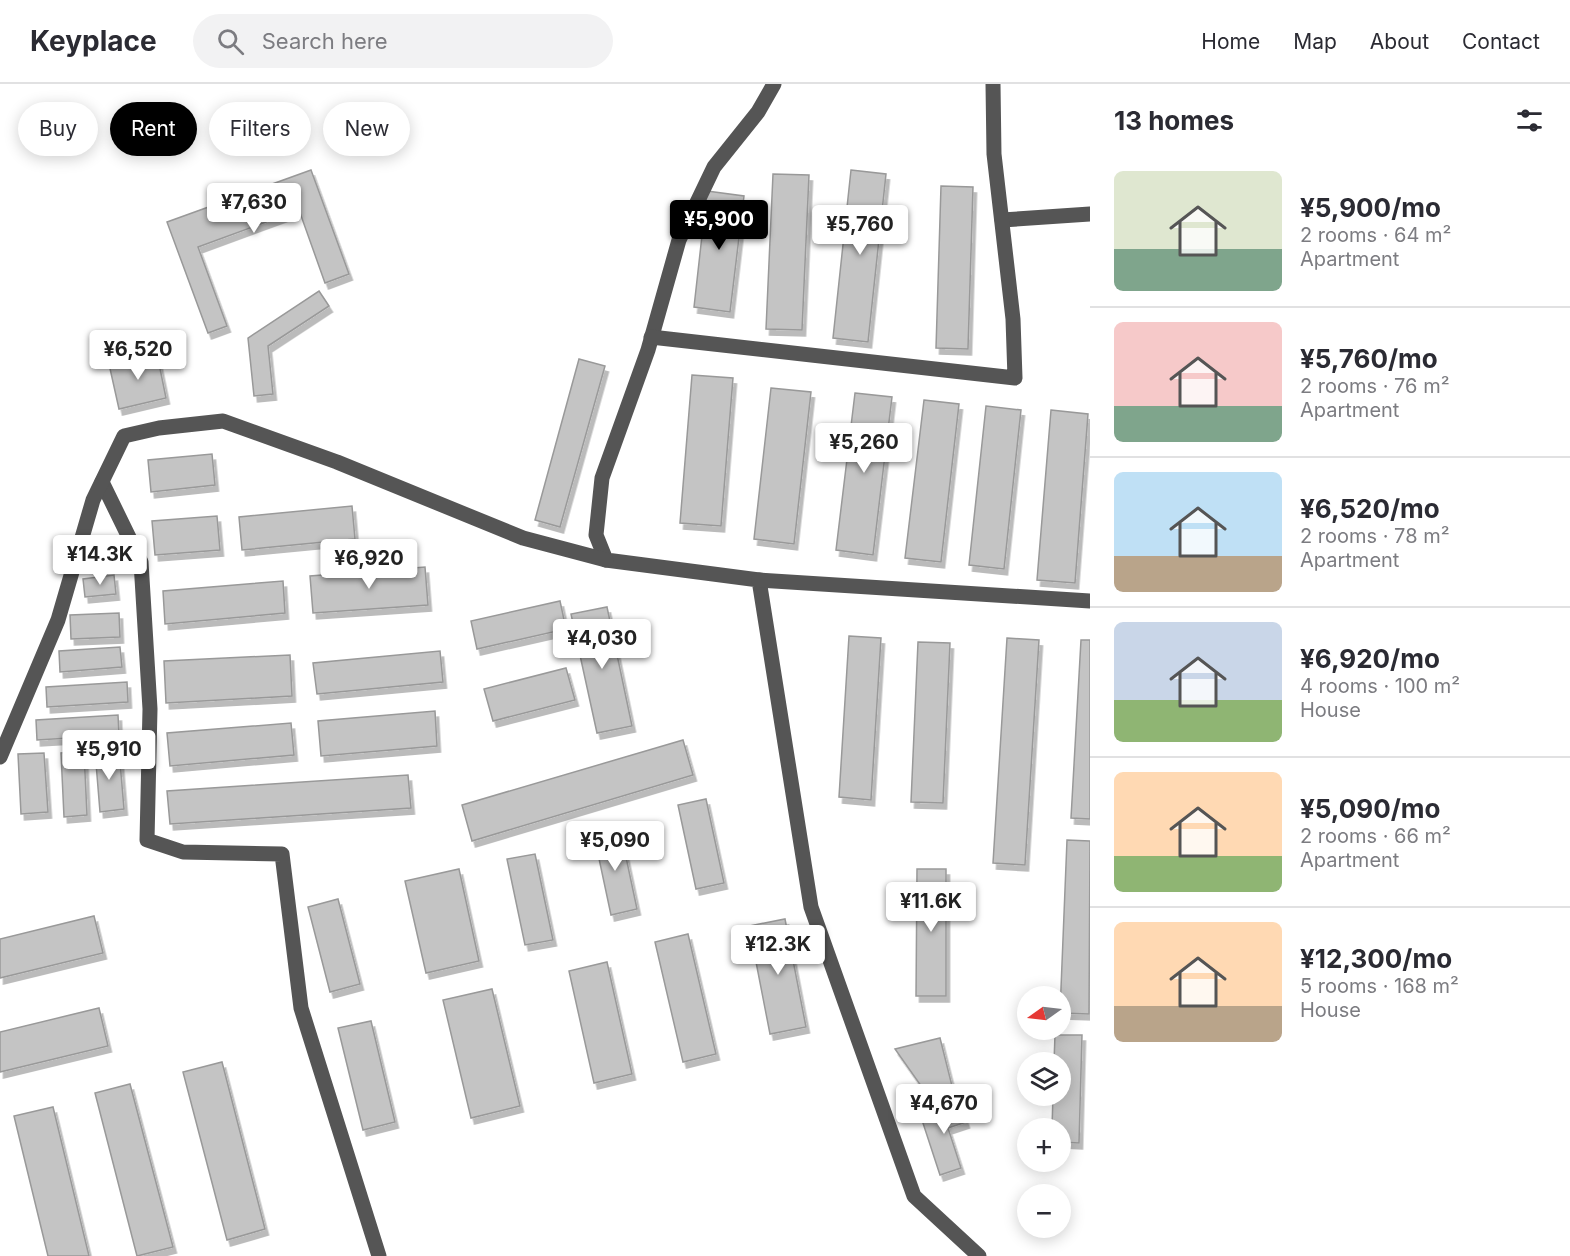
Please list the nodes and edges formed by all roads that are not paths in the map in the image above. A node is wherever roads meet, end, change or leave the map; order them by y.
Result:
1 (774, 84) edge
2 (993, 84) edge
3 (1090, 214) edge
4 (1002, 220) junction
5 (651, 337) junction
6 (102, 482) junction
7 (606, 560) junction
8 (759, 580) junction
9 (1090, 601) edge
10 (0, 757) edge
11 (379, 1256) edge
12 (979, 1256) edge

1 - 5 street
2 - 4 street
3 - 4 street
4 - 5 street
5 - 7 street
6 - 7 street
6 - 10 street
6 - 11 street
7 - 8 street
8 - 9 street
8 - 12 street

